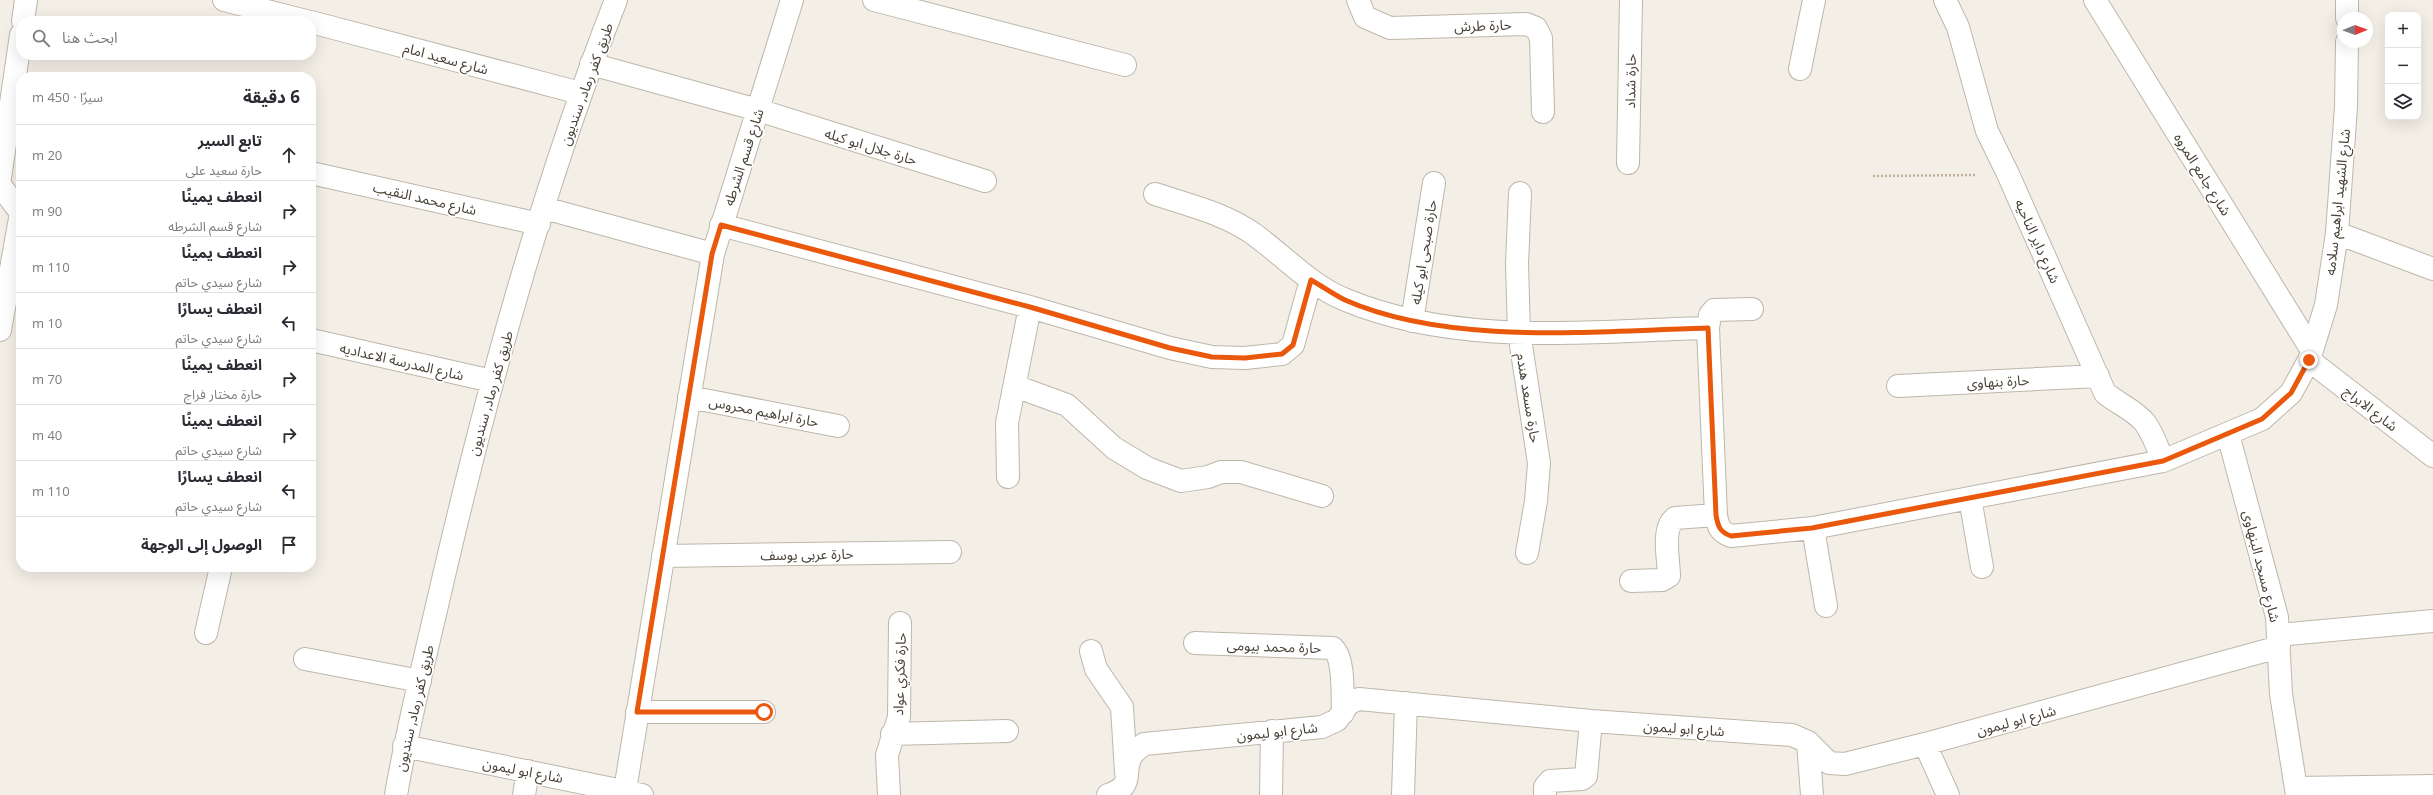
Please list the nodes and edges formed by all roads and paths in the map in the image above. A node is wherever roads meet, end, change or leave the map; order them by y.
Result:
1 (26, 0) edge
2 (224, 0) edge
3 (616, 0) edge
4 (792, 0) edge
5 (874, 0) edge
6 (1358, 0) edge
7 (1631, 0) edge
8 (1814, 0) edge
9 (1945, 0) edge
10 (2095, 0) edge
11 (2347, 0) edge
12 (916, 5) edge
13 (2347, 12) edge
14 (24, 16) edge
15 (286, 16) edge
16 (316, 23) edge
17 (2347, 48) edge
18 (19, 60) edge
19 (591, 64) junction
20 (1125, 65) dead end
21 (1800, 69) dead end
22 (18, 72) edge
23 (580, 93) junction
24 (16, 107) edge
25 (758, 110) junction
26 (1542, 112) dead end
27 (1628, 163) dead end
28 (316, 174) edge
29 (2008, 174) junction
30 (1873, 176) dead end
31 (0, 178) edge
32 (985, 182) dead end
33 (1434, 183) dead end
34 (0, 185) edge
35 (1520, 193) dead end
36 (1155, 194) dead end
37 (16, 206) edge
38 (542, 216) junction
39 (721, 225) junction
40 (2337, 233) junction
41 (16, 241) edge
42 (712, 254) junction
43 (2433, 269) edge
44 (1311, 280) junction
45 (1030, 307) junction
46 (1752, 308) dead end
47 (1412, 321) junction
48 (1708, 328) junction
49 (0, 330) edge
50 (1519, 332) junction
51 (316, 341) edge
52 (2310, 354) junction
53 (2098, 376) junction
54 (492, 381) junction
55 (1015, 386) junction
56 (1898, 386) dead end
57 (689, 397) junction
58 (838, 426) dead end
59 (2228, 434) junction
60 (2433, 456) edge
61 (2163, 461) junction
62 (1008, 477) dead end
63 (1322, 496) dead end
64 (1970, 498) junction
65 (1716, 515) junction
66 (1812, 528) junction
67 (950, 552) dead end
68 (1526, 553) dead end
69 (663, 556) junction
70 (1982, 567) dead end
71 (220, 572) edge
72 (1631, 581) dead end
73 (1826, 606) dead end
74 (2433, 621) edge
75 (900, 623) dead end
76 (206, 633) dead end
77 (2279, 641) junction
78 (1195, 643) dead end
79 (1091, 651) dead end
80 (305, 659) dead end
81 (420, 681) junction
82 (1406, 703) junction
83 (637, 712) junction
84 (764, 712) dead end
85 (1343, 713) junction
86 (1591, 721) junction
87 (1007, 731) dead end
88 (1272, 731) junction
89 (892, 734) junction
90 (1808, 742) junction
91 (1925, 744) junction
92 (404, 746) junction
93 (528, 771) junction
94 (1126, 783) junction
95 (2433, 786) edge
96 (2296, 792) edge
97 (633, 793) edge
98 (396, 795) edge
99 (524, 795) edge
100 (889, 795) edge
101 (1108, 795) edge
102 (1271, 795) edge
103 (1403, 795) edge
104 (1545, 795) edge
105 (1812, 795) edge
106 (1948, 795) edge

1 - 14 street
2 - 15 street
3 - 19 street, طريق كفر رماد, سنديون
4 - 25 street, شارع قسم الشرطه
5 - 12 street
6 - 26 street, حارة طرش
7 - 27 street, حارة شداد
8 - 21 street
9 - 29 street, شارع داير الناحيه
10 - 52 street, شارع جامع المروه
11 - 13 street
12 - 20 street
16 - 23 street, شارع سعيد امام
17 - 40 street, شارع الشهيد ابراهيم سلامه
18 - 22 street
19 - 23 street, طريق كفر رماد, سنديون
19 - 25 street, حارة جلال ابو كيله
23 - 38 street, طريق كفر رماد, سنديون
24 - 31 street
25 - 32 street, حارة جلال ابو كيله
25 - 39 street, شارع قسم الشرطه
28 - 38 street, شارع محمد النقيب
29 - 30 path
29 - 53 street, شارع داير الناحيه
33 - 47 street, حارة صبحى ابو كيله
34 - 37 street
35 - 50 street, حارة مسعد هندم
36 - 44 street
38 - 42 street, شارع محمد النقيب
38 - 54 street, طريق كفر رماد, سنديون
39 - 42 street, شارع قسم الشرطه
39 - 45 street
40 - 43 street
40 - 52 street, شارع الشهيد ابراهيم سلامه
41 - 49 street
42 - 57 street, شارع قسم الشرطه
44 - 45 street
44 - 47 street
45 - 55 street
46 - 48 street
47 - 50 street
48 - 50 street
48 - 65 street, شارع الشهيد ابراهيم سلامه
50 - 68 street, حارة مسعد هندم
51 - 54 street, شارع المدرسة الاعداديه
52 - 59 street, شارع الشهيد ابراهيم سلامه
52 - 60 street, شارع الابراج
53 - 56 street, حارة بنهاوى
53 - 61 street, شارع داير الناحيه
54 - 81 street, طريق كفر رماد, سنديون
55 - 62 street
55 - 63 street
57 - 58 street, حارة ابراهيم محروس
57 - 69 street, شارع قسم الشرطه
59 - 61 street, شارع الشهيد ابراهيم سلامه
59 - 77 street, شارع مسجد البنهاوى
61 - 64 street, شارع الشهيد ابراهيم سلامه
64 - 66 street, شارع الشهيد ابراهيم سلامه
64 - 70 street
65 - 66 street, شارع الشهيد ابراهيم سلامه
65 - 72 street
66 - 73 street
67 - 69 street, حارة عربى يوسف
69 - 83 street, شارع قسم الشرطه
71 - 76 street
74 - 77 street, شارع ابو ليمون
75 - 89 street, حارة فكري عواد
77 - 91 street, شارع ابو ليمون
77 - 96 street, شارع مسجد البنهاوى
78 - 85 street, حارة محمد بيومى
79 - 94 street
80 - 81 street
81 - 92 street, طريق كفر رماد, سنديون
82 - 85 street, شارع ابو ليمون
82 - 86 street, شارع ابو ليمون
82 - 103 street
83 - 84 street
83 - 97 street, شارع قسم الشرطه
85 - 88 street, شارع ابو ليمون
86 - 90 street, شارع ابو ليمون
86 - 104 street
87 - 89 street
88 - 94 street, شارع ابو ليمون
88 - 102 street
89 - 100 street, حارة فكري عواد
90 - 91 street, شارع ابو ليمون
90 - 105 street
91 - 106 street
92 - 93 street, شارع ابو ليمون
92 - 98 street, طريق كفر رماد, سنديون
93 - 97 street, شارع ابو ليمون
93 - 99 street
94 - 101 street
95 - 96 street

